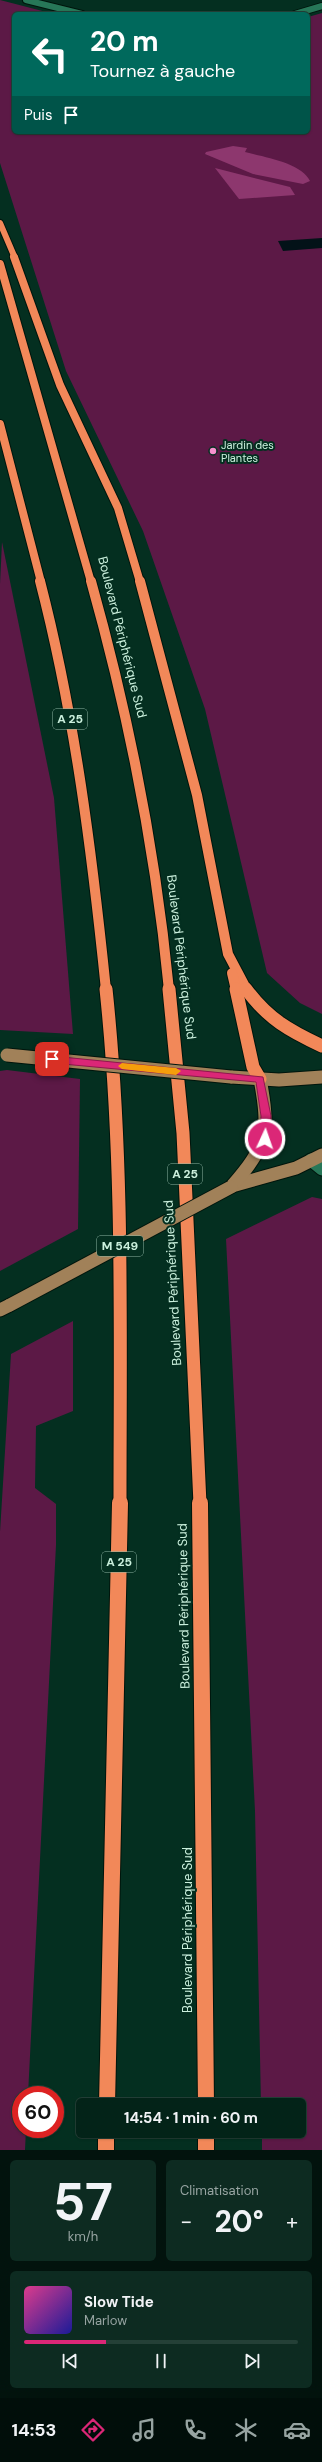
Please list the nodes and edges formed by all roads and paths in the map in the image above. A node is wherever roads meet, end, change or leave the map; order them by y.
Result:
1 (26, 0) edge
2 (322, 6) edge
3 (74, 12) edge
4 (302, 12) edge
5 (0, 223) edge
6 (0, 264) edge
7 (0, 424) edge
8 (228, 954) junction
9 (322, 1046) edge
10 (3, 1054) edge
11 (322, 1077) edge
12 (260, 1079) junction
13 (317, 1158) edge
14 (322, 1169) edge
15 (231, 1187) junction
16 (3, 1307) edge
17 (107, 2098) edge
18 (206, 2098) edge
19 (106, 2138) edge
20 (206, 2138) edge
21 (106, 2150) edge
22 (206, 2150) edge

1 - 3 street
2 - 4 street
5 - 8 highway
6 - 18 highway, Boulevard Périphérique Sud / A 25
7 - 17 highway, A 25
8 - 9 highway
8 - 12 highway
10 - 12 main road, bridge
11 - 12 main road
12 - 15 main road
13 - 14 street
13 - 15 main road, M 549
15 - 16 main road, M 549, bridge
19 - 21 highway
20 - 22 highway

